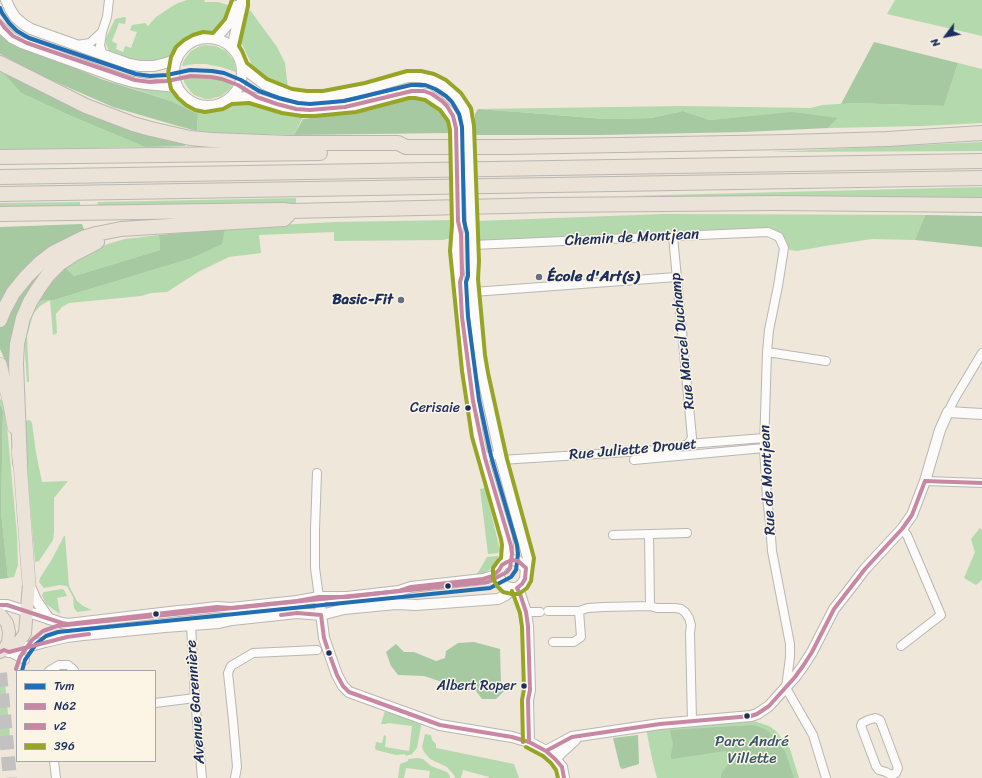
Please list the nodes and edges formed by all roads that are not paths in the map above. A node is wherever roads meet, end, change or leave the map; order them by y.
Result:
1 (6, 0) edge
2 (109, 0) edge
3 (238, 0) edge
4 (242, 0) edge
5 (0, 27) edge
6 (102, 32) junction
7 (215, 38) junction
8 (77, 45) junction
9 (232, 48) junction
10 (103, 55) junction
11 (177, 59) junction
12 (0, 63) edge
13 (242, 67) junction
14 (178, 87) junction
15 (230, 98) junction
16 (982, 134) edge
17 (406, 147) junction
18 (0, 157) edge
19 (982, 161) edge
20 (0, 177) edge
21 (982, 178) edge
22 (0, 194) edge
23 (982, 205) edge
24 (291, 211) junction
25 (0, 214) edge
26 (144, 228) junction
27 (672, 236) junction
28 (473, 245) junction
29 (784, 248) joint
30 (676, 277) junction
31 (473, 292) junction
32 (0, 320) edge
33 (766, 352) junction
34 (982, 353) edge
35 (826, 361) dead end
36 (0, 364) edge
37 (948, 412) junction
38 (982, 414) edge
39 (764, 438) junction
40 (688, 444) junction
41 (764, 448) junction
42 (501, 457) junction
43 (484, 458) junction
44 (634, 460) dead end
45 (20, 464) junction
46 (317, 473) dead end
47 (925, 481) junction
48 (982, 483) edge
49 (902, 529) junction
50 (687, 533) dead end
51 (649, 534) junction
52 (613, 535) dead end
53 (507, 562) junction
54 (526, 568) junction
55 (499, 570) junction
56 (29, 584) junction
57 (514, 588) junction
58 (320, 597) junction
59 (0, 605) edge
60 (650, 606) junction
61 (191, 610) junction
62 (579, 611) junction
63 (27, 612) junction
64 (526, 612) junction
65 (0, 614) edge
66 (321, 615) junction
67 (49, 618) junction
68 (191, 625) junction
69 (554, 642) dead end
70 (901, 646) dead end
71 (317, 650) dead end
72 (4, 651) edge
73 (25, 660) dead end
74 (52, 670) edge
75 (74, 670) edge
76 (786, 688) junction
77 (195, 698) junction
78 (156, 703) edge
79 (692, 721) junction
80 (581, 736) junction
81 (529, 742) junction
82 (546, 751) junction
83 (555, 759) junction
84 (54, 762) edge
85 (892, 776) edge
86 (56, 778) edge
87 (202, 778) edge
88 (235, 778) edge
89 (564, 778) edge
90 (826, 778) edge

1 - 8 street
2 - 6 street
3 - 7 street
4 - 9 street
5 - 14 street
6 - 8 street
6 - 10 street
7 - 9 street
7 - 11 street
8 - 10 street
9 - 13 street
10 - 11 street
11 - 14 street
12 - 17 highway
13 - 15 street
13 - 28 street, bridge
14 - 15 street
15 - 43 street, bridge
16 - 17 highway
17 - 18 highway
19 - 20 highway
21 - 22 highway
23 - 24 highway
24 - 25 highway
24 - 26 highway
26 - 32 highway
26 - 45 highway
27 - 28 street, Chemin de Montjean
27 - 29 street, Chemin de Montjean
27 - 30 street, Rue Marcel Duchamp
28 - 31 street
29 - 33 street, Rue de Montjean
30 - 31 street
30 - 40 street, Rue Marcel Duchamp
31 - 42 street
33 - 35 street
33 - 39 street, Rue de Montjean
34 - 37 street
36 - 45 highway
37 - 38 street
37 - 47 street
39 - 40 street, Rue Juliette Drouet
39 - 41 street, Rue de Montjean
40 - 42 street, Rue Juliette Drouet
41 - 44 street
41 - 76 street, Rue de Montjean
42 - 43 street, Rue Juliette Drouet
42 - 54 street
43 - 53 street
45 - 56 highway
46 - 58 street
47 - 48 street
47 - 49 street
49 - 70 street
49 - 76 street
50 - 51 street
51 - 52 street
51 - 60 street
53 - 54 street
53 - 55 street
54 - 57 street
55 - 57 street
55 - 58 street
56 - 63 main road
56 - 67 street
57 - 64 street
57 - 66 street
58 - 61 street
58 - 66 street
59 - 63 street
60 - 62 street
60 - 79 street
61 - 67 street
61 - 68 street
62 - 64 street
62 - 69 street
63 - 67 street
63 - 72 main road
64 - 81 street
65 - 72 main road
66 - 68 street
66 - 81 street
68 - 72 street
68 - 77 street, Avenue Garennière
71 - 88 street
72 - 73 street
74 - 75 street
76 - 79 street
76 - 90 street
77 - 78 street
77 - 87 street, Avenue Garennière
79 - 80 street
80 - 82 street
80 - 83 street
81 - 82 street
82 - 83 street
83 - 89 street
84 - 86 street
85 - 85 street

